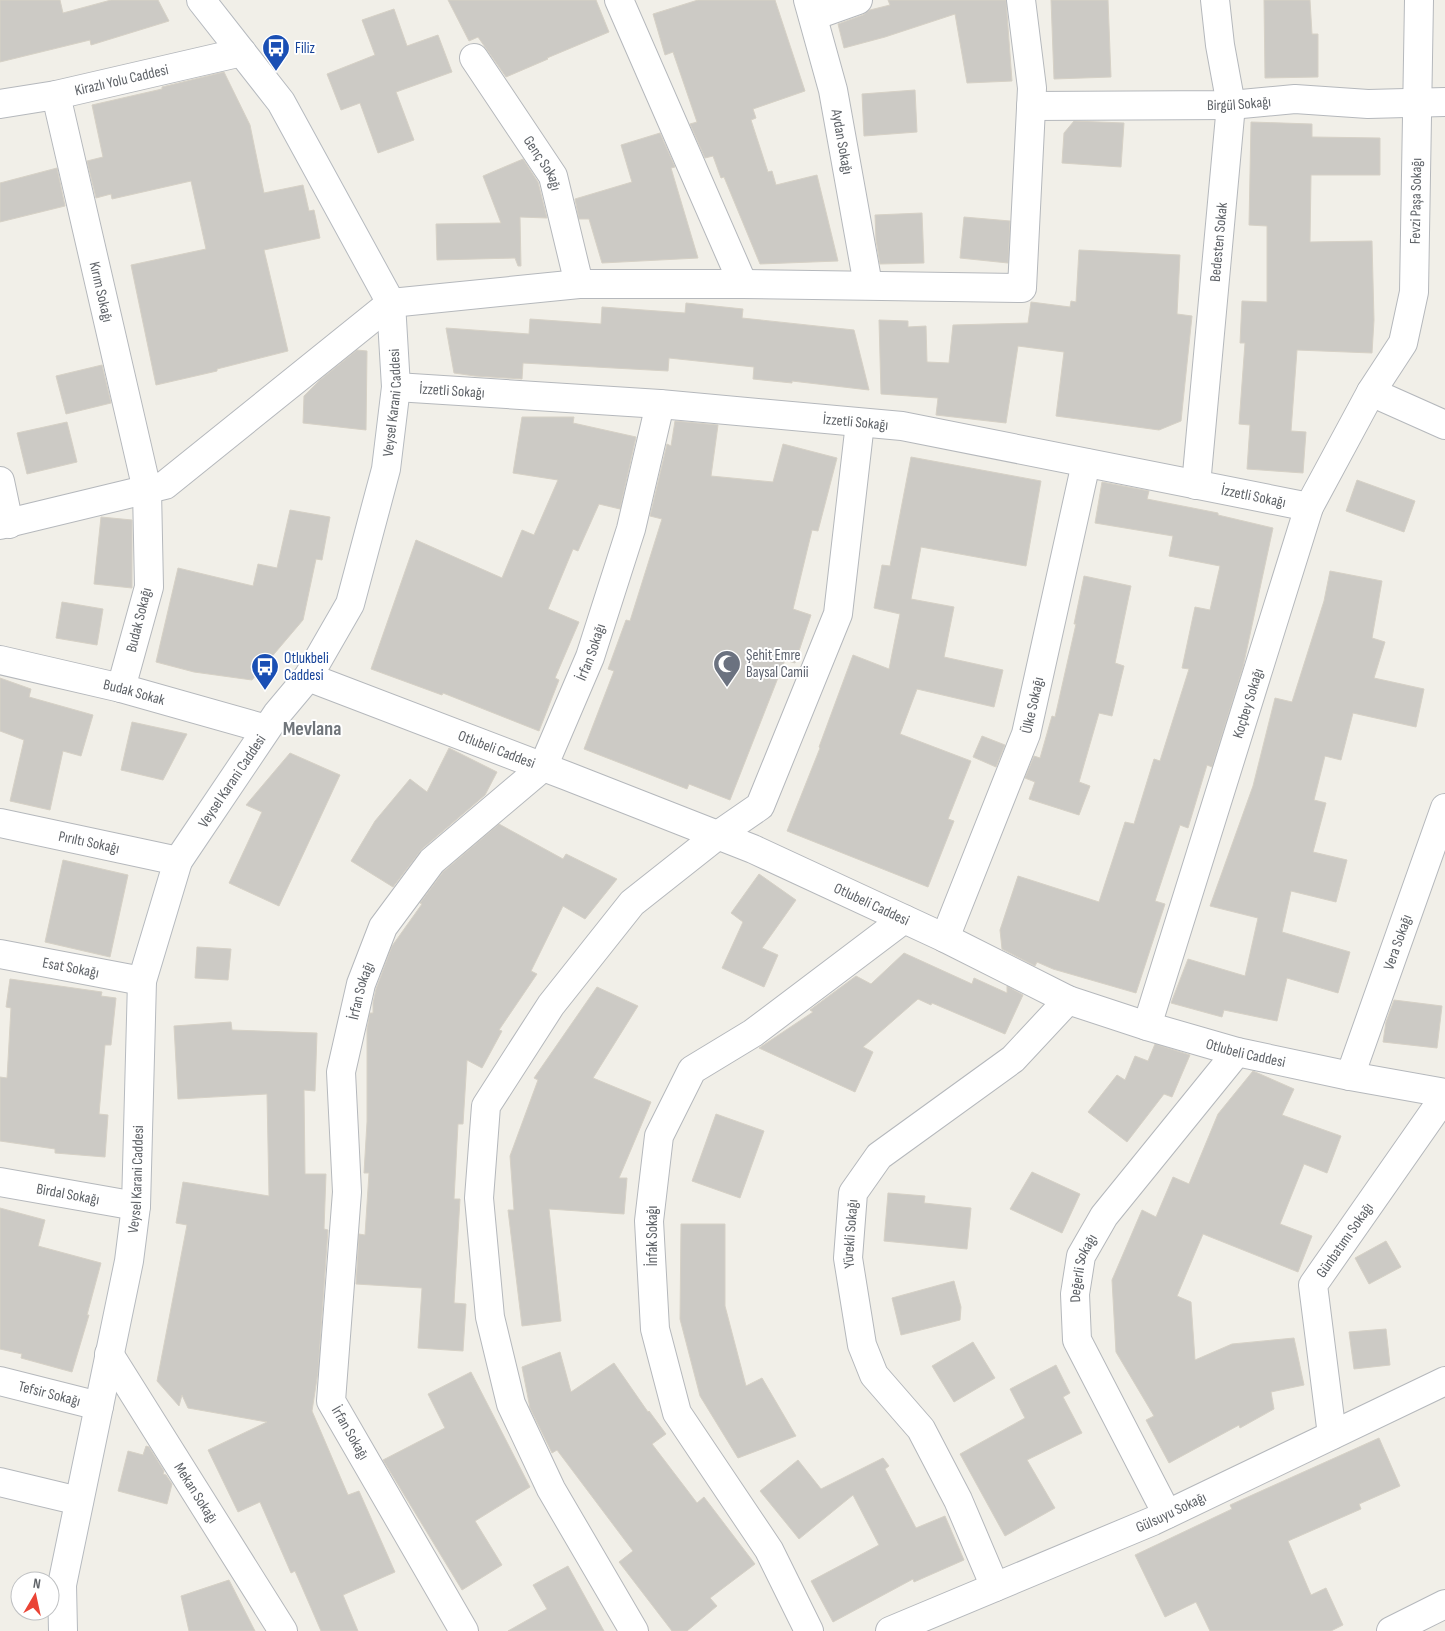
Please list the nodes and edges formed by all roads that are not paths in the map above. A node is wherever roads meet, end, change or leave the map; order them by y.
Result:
1 (202, 0) edge
2 (618, 0) edge
3 (858, 0) edge
4 (1020, 0) edge
5 (1215, 0) edge
6 (1419, 0) edge
7 (811, 8) edge
8 (242, 52) junction
9 (474, 58) dead end
10 (56, 94) junction
11 (1418, 102) junction
12 (1445, 102) edge
13 (0, 104) edge
14 (1232, 105) junction
15 (1031, 106) junction
16 (579, 284) junction
17 (743, 284) junction
18 (868, 285) junction
19 (391, 303) junction
20 (396, 387) junction
21 (1371, 392) junction
22 (660, 404) junction
23 (860, 423) junction
24 (1445, 425) edge
25 (1086, 463) junction
26 (0, 481) edge
27 (1196, 485) junction
28 (148, 490) junction
29 (1309, 508) junction
30 (4, 524) edge
31 (0, 660) edge
32 (308, 677) junction
33 (121, 688) junction
34 (266, 729) junction
35 (543, 767) junction
36 (1445, 808) edge
37 (0, 823) edge
38 (718, 835) junction
39 (178, 861) junction
40 (904, 919) junction
41 (945, 938) junction
42 (0, 954) edge
43 (142, 981) junction
44 (1068, 1000) junction
45 (1147, 1026) junction
46 (1237, 1052) junction
47 (1350, 1076) junction
48 (1445, 1094) edge
49 (0, 1182) edge
50 (136, 1206) junction
51 (109, 1354) junction
52 (0, 1380) edge
53 (1445, 1381) edge
54 (99, 1406) junction
55 (1332, 1435) junction
56 (0, 1482) edge
57 (79, 1501) junction
58 (1167, 1514) junction
59 (995, 1587) junction
60 (1445, 1604) edge
61 (62, 1631) edge
62 (283, 1631) edge
63 (464, 1631) edge
64 (634, 1631) edge
65 (809, 1631) edge
66 (890, 1631) edge
67 (1392, 1631) edge

1 - 8 street, Veysel Karani Caddesi
2 - 17 street
3 - 7 street
4 - 15 street
5 - 14 street, Bedesten Sokak
6 - 11 street, Fevzi Paşa Sokağı
7 - 18 street, Aydan Sokağı
8 - 10 street, Kirazlı Yolu Caddesi
8 - 19 street, Veysel Karani Caddesi
9 - 16 street, Genç Sokağı
10 - 13 street, Kirazlı Yolu Caddesi
10 - 28 street, Kırım Sokağı
11 - 12 street, Birgül Sokağı
11 - 14 street, Birgül Sokağı
11 - 21 street, Fevzi Paşa Sokağı
14 - 15 street, Birgül Sokağı
14 - 27 street, Bedesten Sokak
15 - 18 street
16 - 17 street
16 - 19 street
17 - 18 street
19 - 20 street, Veysel Karani Caddesi
19 - 28 street
20 - 22 street, İzzetli Sokağı
20 - 32 street, Veysel Karani Caddesi
21 - 24 street
21 - 29 street, Koçbey Sokağı
22 - 23 street, İzzetli Sokağı
22 - 35 street, İrfan Sokağı
23 - 25 street, İzzetli Sokağı
23 - 38 street
25 - 27 street, İzzetli Sokağı
25 - 41 street, Ülke Sokağı
26 - 30 street
27 - 29 street, İzzetli Sokağı
28 - 30 street
28 - 33 street, Budak Sokağı
29 - 45 street, Koçbey Sokağı
31 - 33 street, Budak Sokak
32 - 34 street, Veysel Karani Caddesi
32 - 35 street, Otlubeli Caddesi
33 - 34 street, Budak Sokak
34 - 39 street, Veysel Karani Caddesi
35 - 38 street, Otlubeli Caddesi
35 - 63 street, İrfan Sokağı
36 - 47 street, Vera Sokağı
37 - 39 street, Pırıltı Sokağı
38 - 40 street, Otlubeli Caddesi
38 - 64 street
39 - 43 street, Veysel Karani Caddesi
40 - 41 street, Otlubeli Caddesi
40 - 65 street, İnfak Sokağı
41 - 44 street, Otlubeli Caddesi
42 - 43 street, Esat Sokağı
43 - 50 street, Veysel Karani Caddesi
44 - 45 street, Otlubeli Caddesi
44 - 59 street, Yürekli Sokağı
45 - 46 street, Otlubeli Caddesi
46 - 47 street, Otlubeli Caddesi
46 - 58 street, Değerli Sokağı
47 - 48 street, Otlubeli Caddesi
48 - 55 street, Günbatımı Sokağı
49 - 50 street, Birdal Sokağı
50 - 51 street, Veysel Karani Caddesi
51 - 54 street, Veysel Karani Caddesi
51 - 62 street, Mekan Sokağı
52 - 54 street, Tefsir Sokağı
53 - 55 street, Gülsuyu Sokağı
54 - 57 street, Veysel Karani Caddesi
55 - 58 street, Gülsuyu Sokağı
56 - 57 street
57 - 61 street, Veysel Karani Caddesi
58 - 59 street, Gülsuyu Sokağı
59 - 66 street, Gülsuyu Sokağı
60 - 67 street

